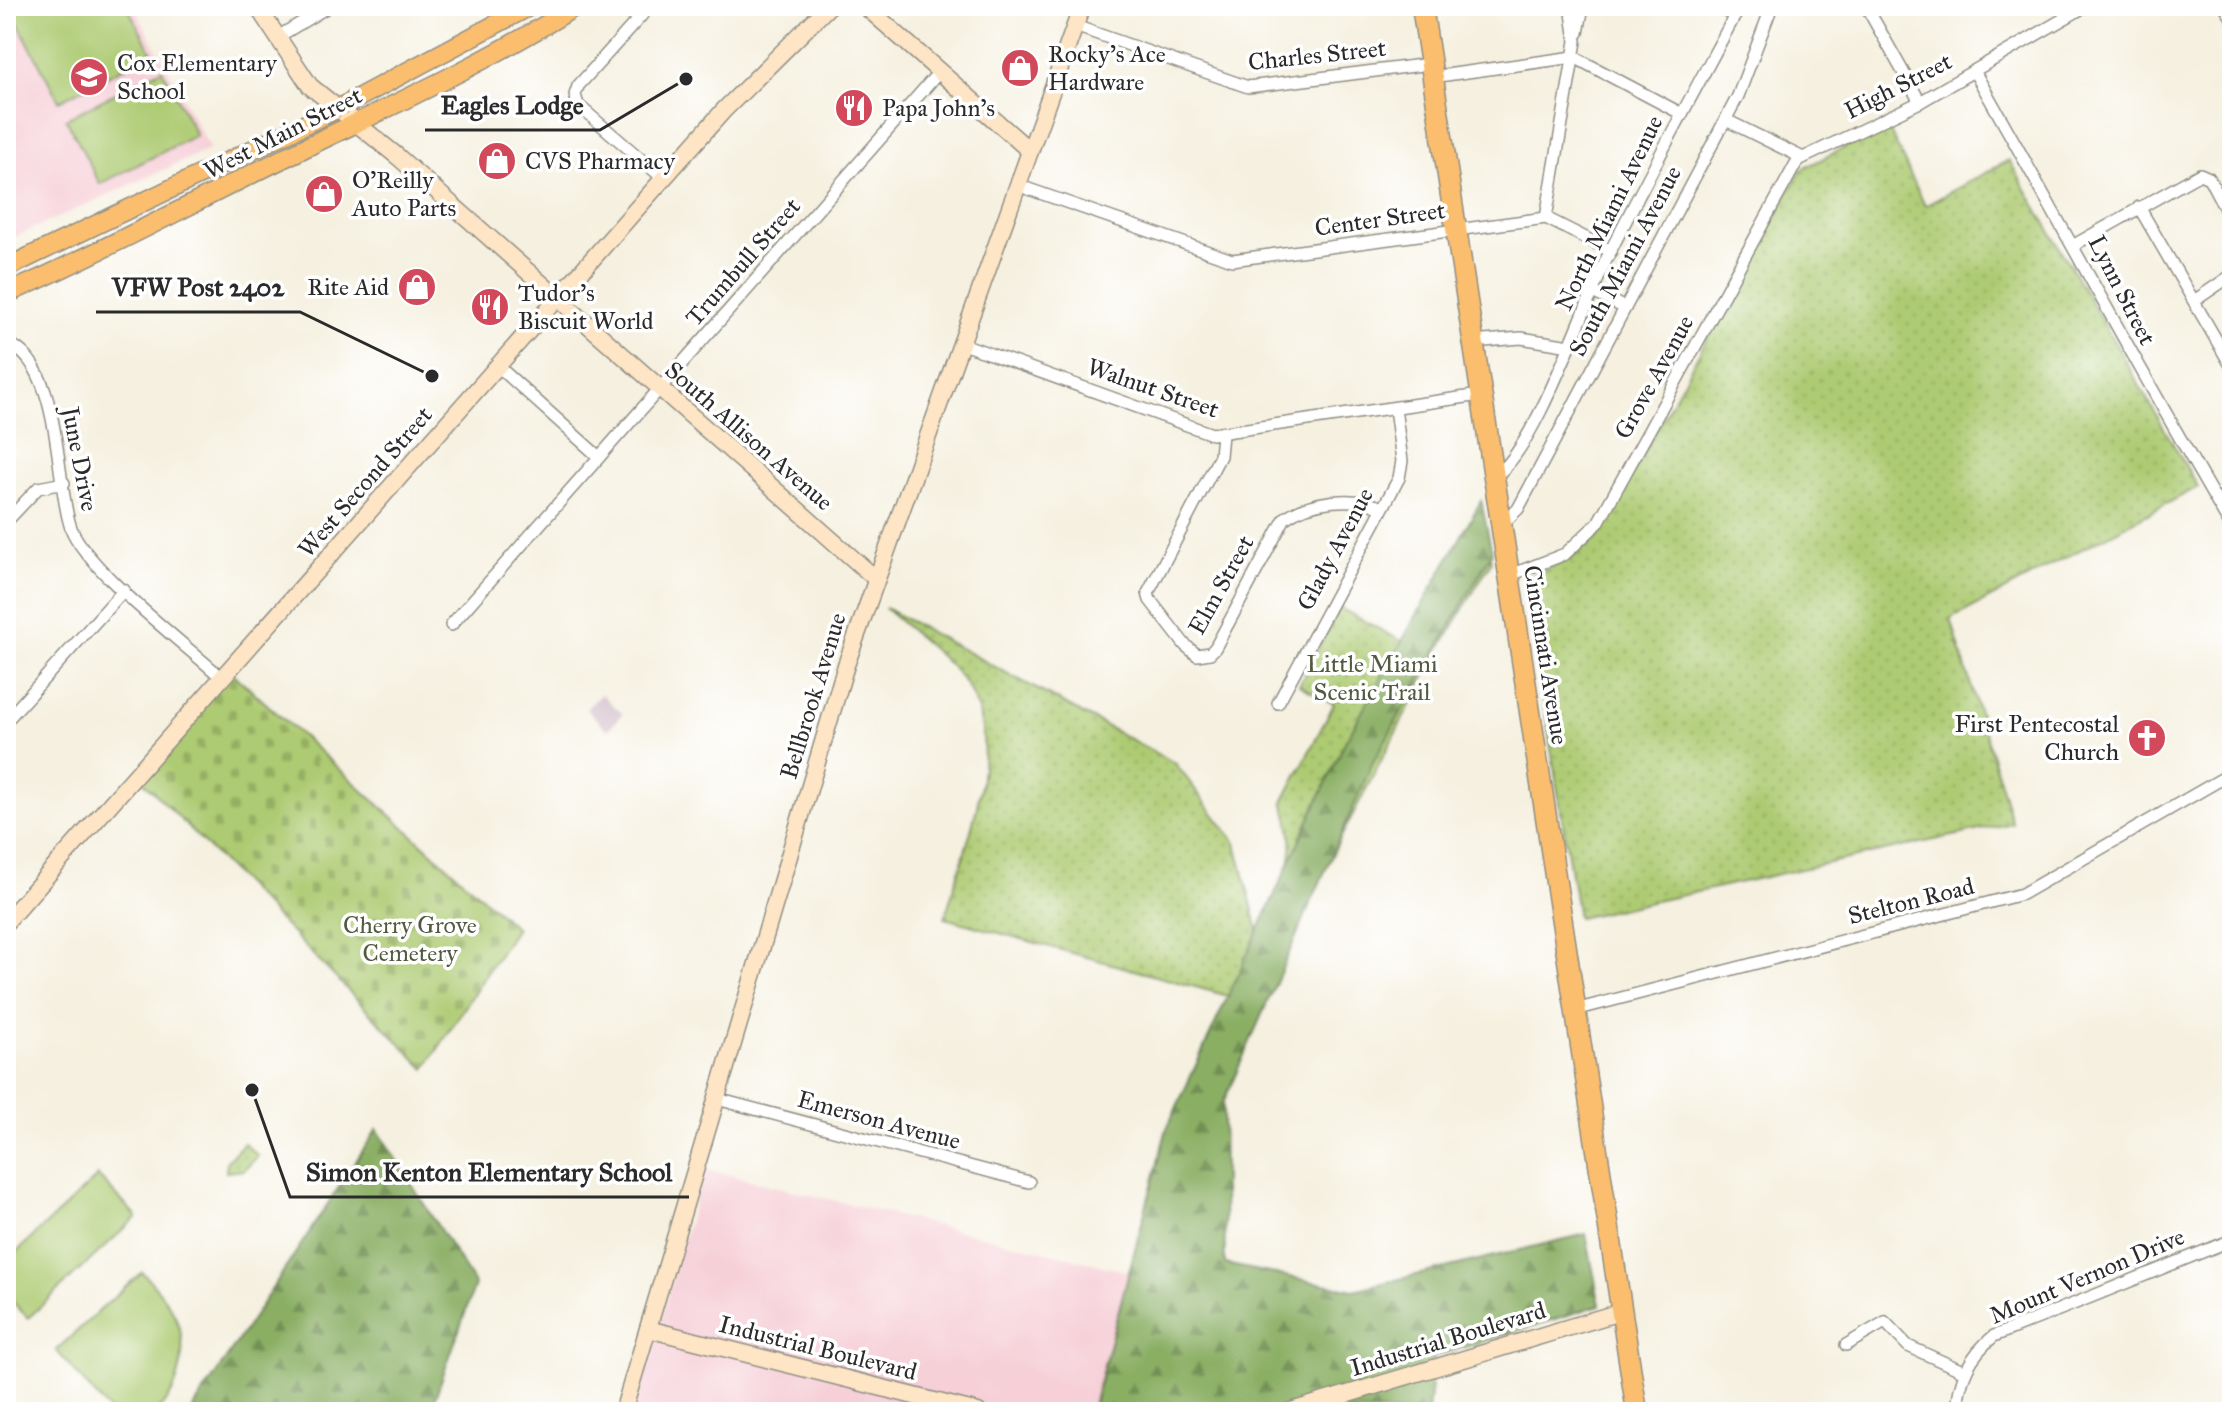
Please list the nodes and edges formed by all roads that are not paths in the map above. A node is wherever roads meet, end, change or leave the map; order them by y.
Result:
1 (257, 6) edge
2 (329, 6) edge
3 (530, 6) edge
4 (576, 6) edge
5 (650, 6) edge
6 (829, 6) edge
7 (865, 6) edge
8 (1082, 6) edge
9 (1422, 6) edge
10 (1571, 6) edge
11 (1583, 6) edge
12 (1715, 6) edge
13 (1772, 6) edge
14 (1866, 6) edge
15 (2086, 6) edge
16 (2225, 6) edge
17 (1737, 11) edge
18 (2232, 18) edge
19 (1075, 26) junction
20 (276, 38) junction
21 (1576, 41) junction
22 (1574, 57) junction
23 (1431, 70) junction
24 (940, 71) junction
25 (1974, 71) junction
26 (1920, 102) junction
27 (339, 108) junction
28 (1682, 114) junction
29 (1726, 120) junction
30 (356, 123) junction
31 (1030, 151) junction
32 (1799, 158) junction
33 (664, 179) junction
34 (1017, 185) junction
35 (2139, 207) junction
36 (1546, 218) junction
37 (2232, 222) edge
38 (1456, 230) junction
39 (2074, 245) junction
40 (1611, 251) junction
41 (6, 268) edge
42 (2232, 275) edge
43 (1591, 291) junction
44 (6, 294) edge
45 (558, 298) junction
46 (2194, 301) junction
47 (1625, 308) junction
48 (1472, 342) junction
49 (6, 343) edge
50 (960, 343) junction
51 (1570, 346) junction
52 (499, 367) junction
53 (2232, 367) edge
54 (659, 390) junction
55 (1480, 395) junction
56 (1395, 408) junction
57 (1222, 434) junction
58 (599, 457) junction
59 (1493, 477) junction
60 (64, 483) junction
61 (1382, 508) junction
62 (6, 522) edge
63 (1500, 526) junction
64 (2232, 528) edge
65 (1508, 576) junction
66 (876, 579) junction
67 (124, 590) junction
68 (451, 625) dead end
69 (223, 679) junction
70 (1278, 703) dead end
71 (6, 721) edge
72 (2232, 773) edge
73 (6, 922) edge
74 (1575, 1010) junction
75 (717, 1099) junction
76 (1029, 1182) dead end
77 (2232, 1240) edge
78 (1620, 1312) junction
79 (648, 1329) junction
80 (1846, 1345) dead end
81 (1965, 1372) junction
82 (623, 1412) edge
83 (978, 1412) edge
84 (1288, 1412) edge
85 (1637, 1412) edge
86 (1647, 1412) edge
87 (1957, 1412) edge

1 - 20 street, South Allison Avenue
2 - 20 street
3 - 27 main road, West Main Street
4 - 30 main road, West Main Street
5 - 33 street
6 - 33 street, West Second Street
7 - 24 street
8 - 19 street, Bellbrook Avenue
9 - 23 highway, Cincinnati Avenue
10 - 21 street
11 - 21 street
12 - 17 street
13 - 29 street, South Miami Avenue
14 - 26 street
15 - 25 street, High Street
16 - 18 street
17 - 28 street, North Miami Avenue
19 - 23 street, Charles Street
19 - 31 street, Bellbrook Avenue
20 - 27 street, South Allison Avenue
21 - 22 street
22 - 23 street, Charles Street
22 - 28 street
22 - 36 street
23 - 38 highway, Cincinnati Avenue
24 - 31 street
24 - 54 street, Trumbull Street
25 - 26 street, High Street
25 - 39 street, Lynn Street
26 - 32 street, High Street
27 - 30 street, South Allison Avenue
27 - 41 main road, West Main Street
28 - 40 street, North Miami Avenue
29 - 32 street
29 - 47 street, South Miami Avenue
30 - 44 main road, West Main Street
30 - 45 street, South Allison Avenue
31 - 34 street, Bellbrook Avenue
32 - 65 street, Grove Avenue
33 - 45 street, West Second Street
34 - 38 street, Center Street
34 - 50 street, Bellbrook Avenue
35 - 37 street
35 - 39 street
35 - 46 street
36 - 38 street, Center Street
36 - 40 street
38 - 48 highway, Cincinnati Avenue
39 - 64 street, Lynn Street
40 - 43 street, North Miami Avenue
42 - 46 street
43 - 47 street
43 - 51 street, North Miami Avenue
45 - 52 street, West Second Street
45 - 54 street, South Allison Avenue
46 - 53 street
47 - 63 street, South Miami Avenue
48 - 51 street
48 - 55 highway, Cincinnati Avenue
49 - 60 street, June Drive
50 - 57 street, Walnut Street
50 - 66 street, Bellbrook Avenue
51 - 59 street, North Miami Avenue
52 - 58 street
52 - 69 street, West Second Street
54 - 58 street, Trumbull Street
54 - 66 street, South Allison Avenue
55 - 56 street, Walnut Street
55 - 59 highway, Cincinnati Avenue
56 - 57 street, Walnut Street
56 - 61 street, Glady Avenue
57 - 61 street, Elm Street
58 - 68 street, Trumbull Street
59 - 63 highway, Cincinnati Avenue
60 - 62 street
60 - 67 street, June Drive
61 - 70 street, Glady Avenue
63 - 65 highway, Cincinnati Avenue
65 - 74 highway, Cincinnati Avenue
66 - 75 street, Bellbrook Avenue
67 - 69 street, June Drive
67 - 71 street
69 - 73 street, West Second Street
72 - 74 street, Stelton Road
74 - 78 highway, Cincinnati Avenue
75 - 76 street, Emerson Avenue
75 - 79 street, Bellbrook Avenue
77 - 81 street, Mount Vernon Drive
78 - 84 street, Industrial Boulevard
78 - 85 highway, Cincinnati Avenue
78 - 86 highway, Cincinnati Avenue
79 - 82 street, Bellbrook Avenue
79 - 83 street, Industrial Boulevard
80 - 81 street
81 - 87 street, Mount Vernon Drive

